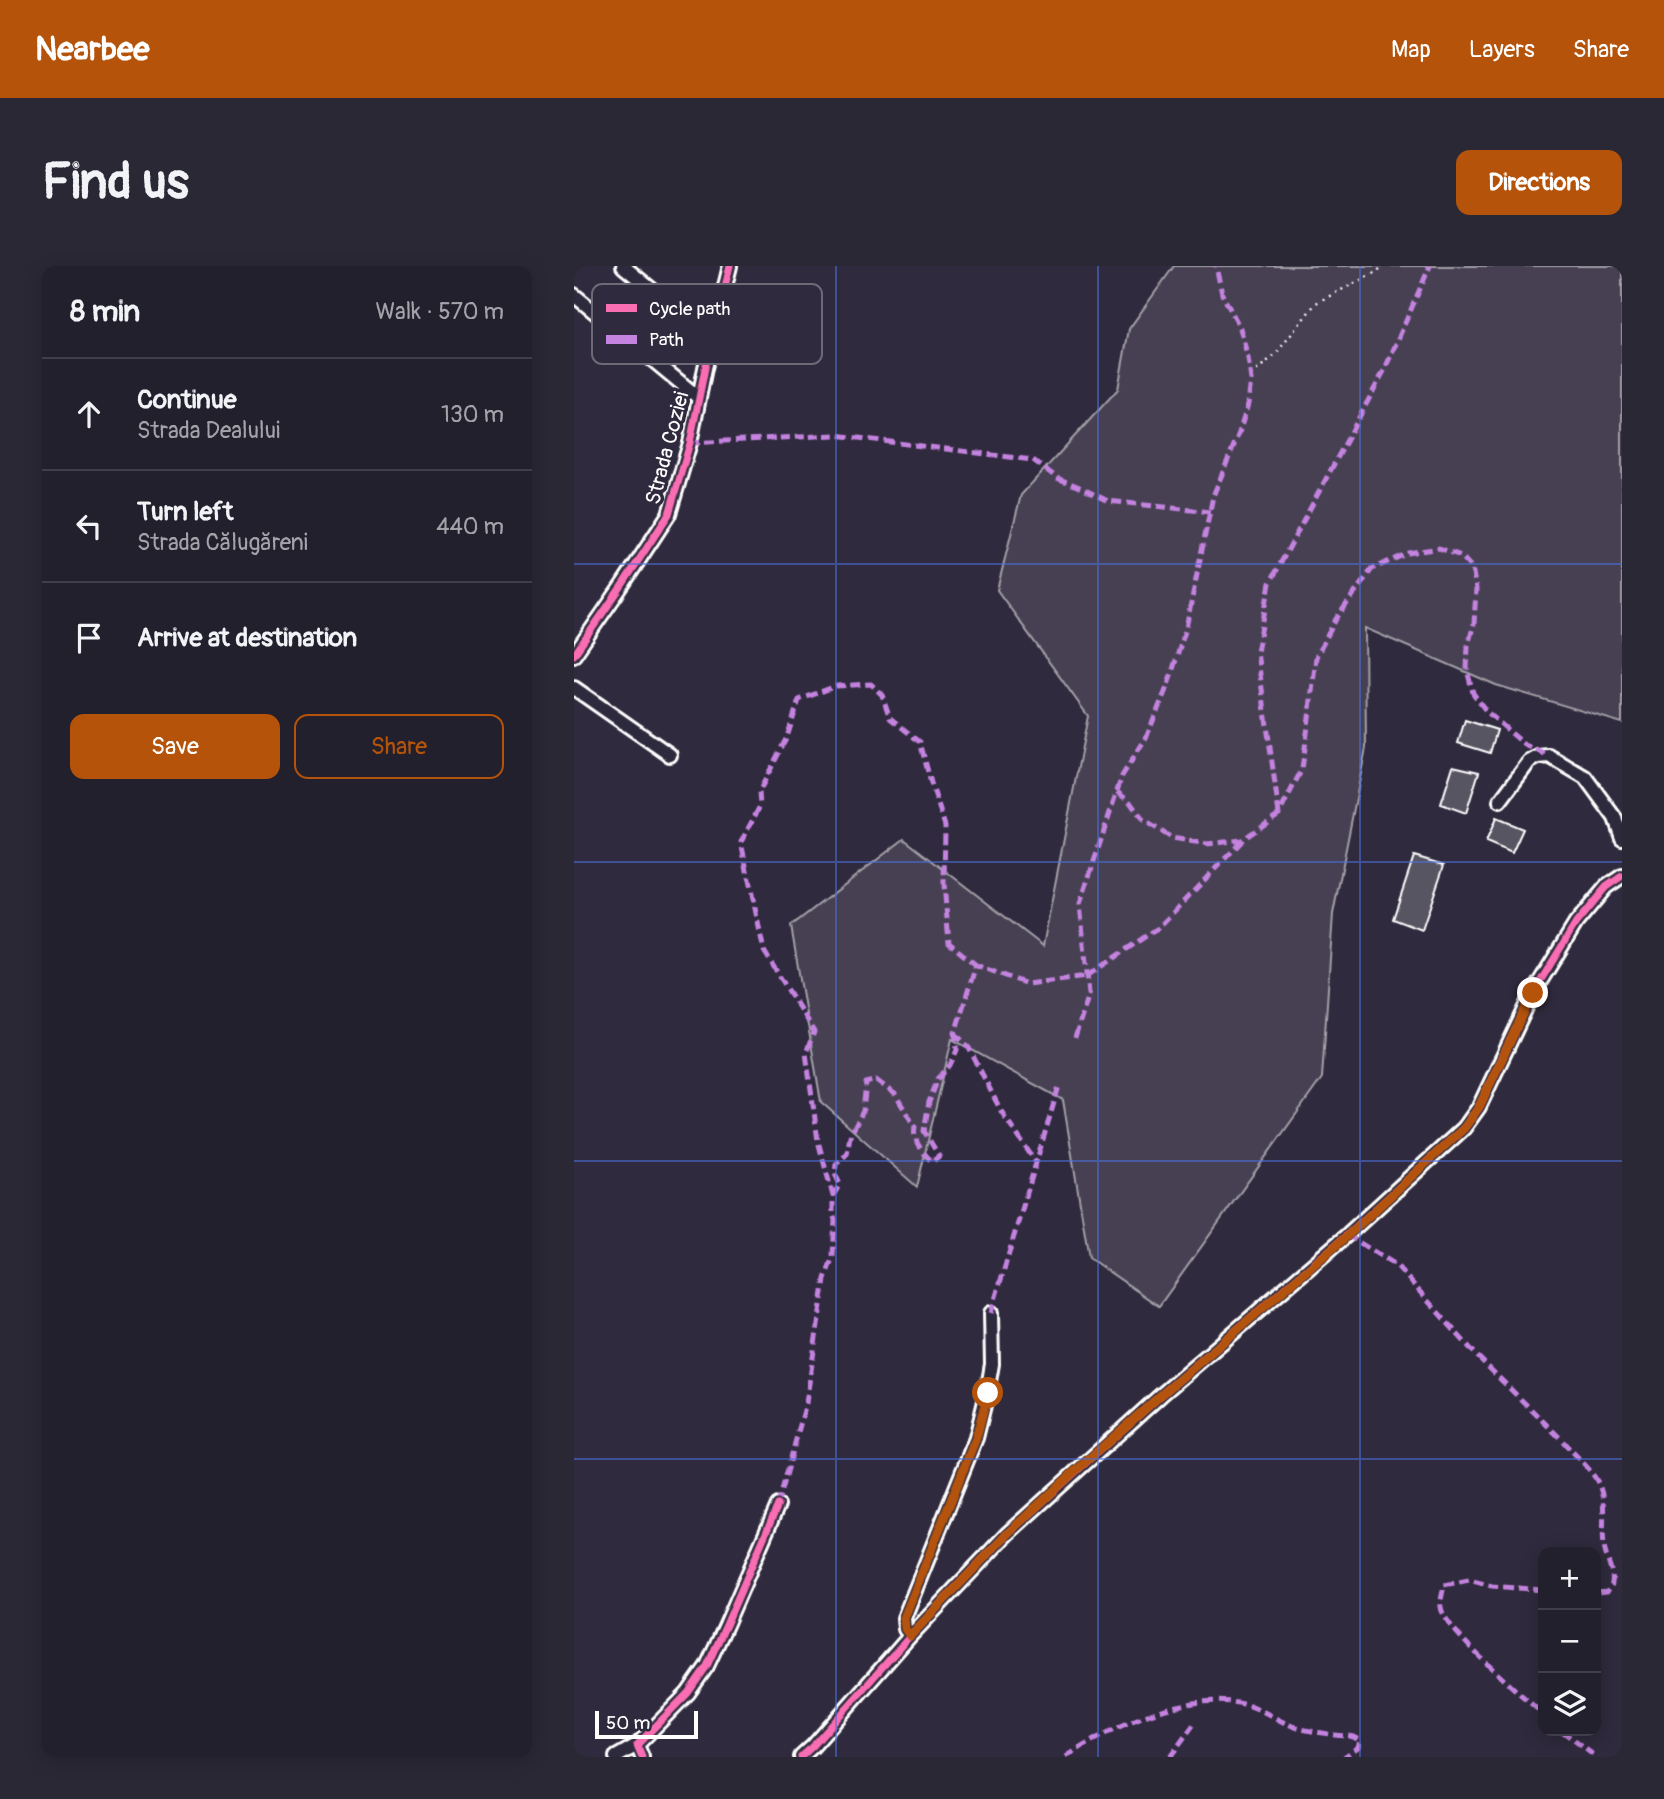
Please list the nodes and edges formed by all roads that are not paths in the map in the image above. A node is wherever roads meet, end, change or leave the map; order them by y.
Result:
1 (624, 266) edge
2 (730, 266) edge
3 (646, 284) edge
4 (726, 284) edge
5 (574, 295) edge
6 (592, 310) edge
7 (658, 364) edge
8 (706, 364) edge
9 (699, 398) junction
10 (574, 655) edge
11 (574, 688) edge
12 (670, 755) dead end
13 (1500, 802) dead end
14 (1622, 838) edge
15 (1622, 876) edge
16 (991, 1313) dead end
17 (778, 1505) dead end
18 (910, 1636) junction
19 (640, 1751) edge
20 (616, 1757) edge
21 (801, 1757) edge

1 - 3 street
2 - 4 street, Strada Coziei
5 - 6 street
7 - 9 street
8 - 9 street, Strada Coziei
9 - 10 street, Strada Coziei
11 - 12 street
13 - 14 street
15 - 18 street
16 - 18 street
17 - 19 street
18 - 21 street
19 - 20 street

